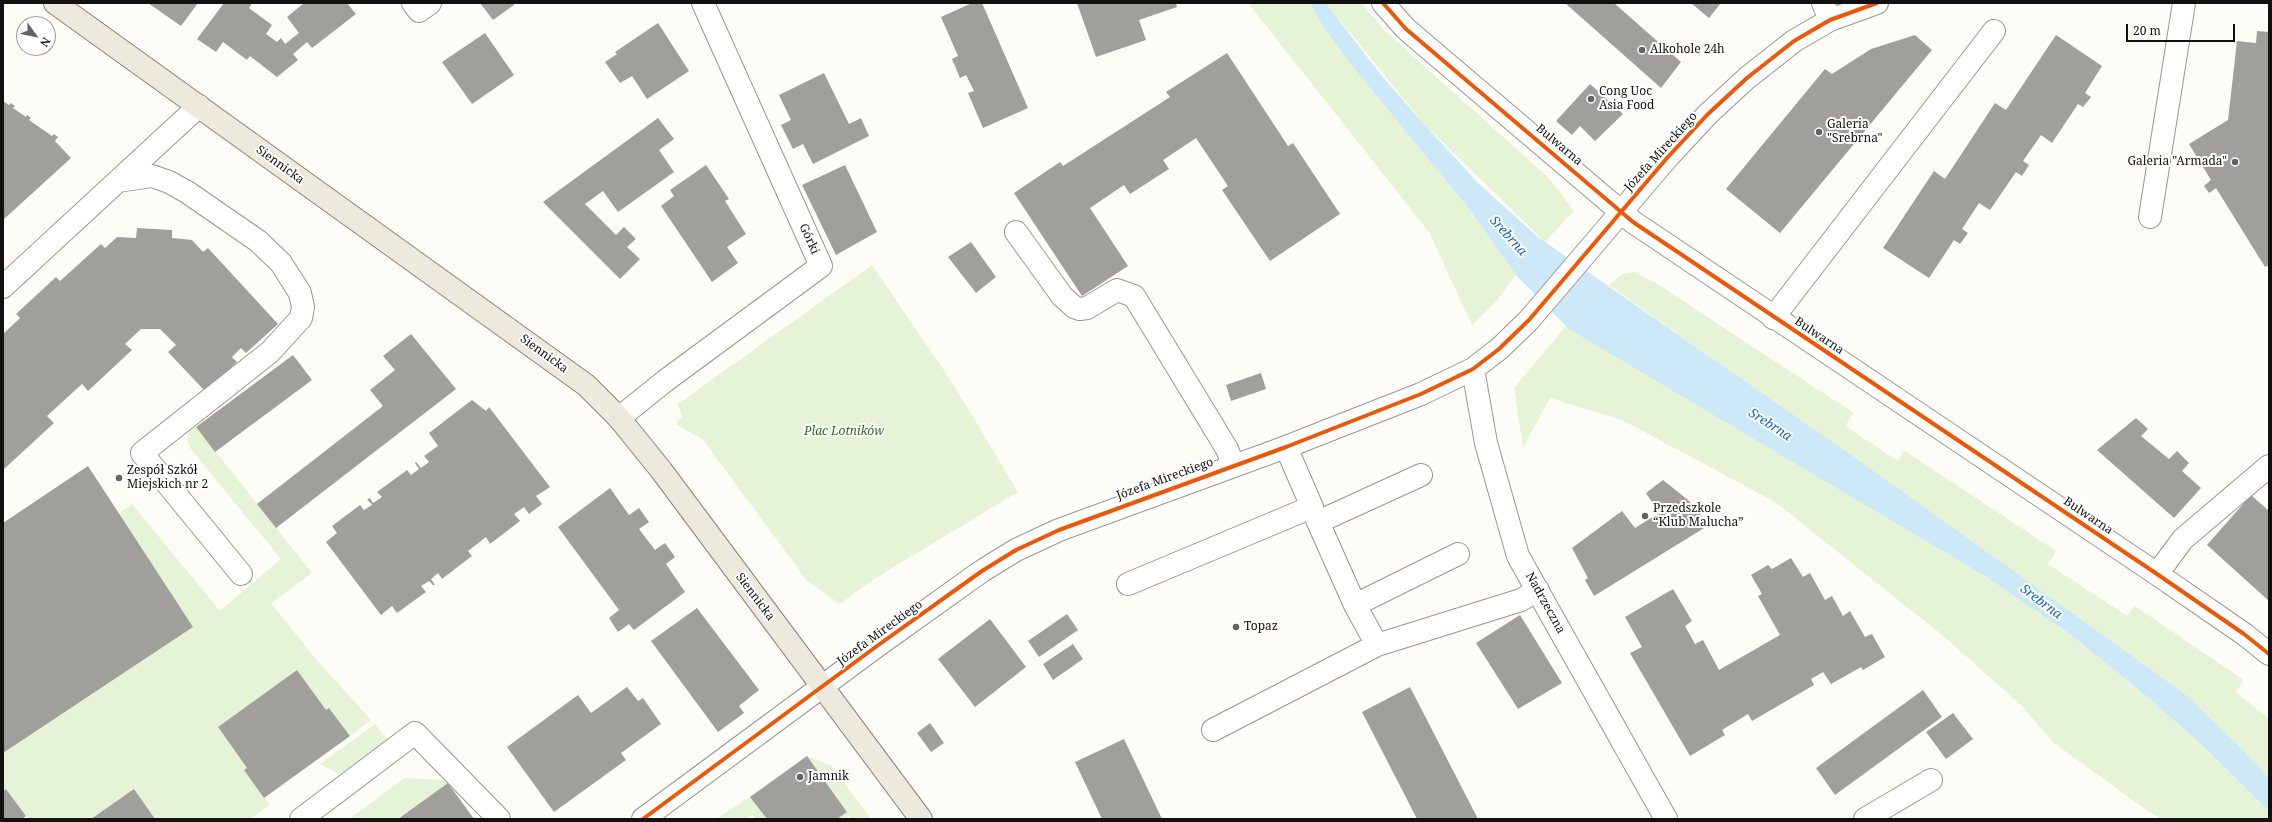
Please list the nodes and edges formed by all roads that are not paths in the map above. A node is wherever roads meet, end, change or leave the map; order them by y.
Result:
1 (55, 3) edge
2 (413, 3) edge
3 (430, 3) edge
4 (703, 3) edge
5 (1383, 3) edge
6 (1877, 3) edge
7 (2184, 3) edge
8 (1827, 12) edge
9 (1994, 31) dead end
10 (198, 106) junction
11 (118, 181) junction
12 (1621, 212) junction
13 (2150, 217) dead end
14 (1016, 232) dead end
15 (3, 287) edge
16 (1773, 318) junction
17 (1472, 368) junction
18 (619, 418) junction
19 (1286, 446) junction
20 (1233, 464) junction
21 (2269, 466) edge
22 (1421, 475) dead end
23 (1315, 515) junction
24 (1458, 554) dead end
25 (241, 574) dead end
26 (2157, 574) junction
27 (1128, 584) dead end
28 (1538, 590) junction
29 (1355, 605) junction
30 (1377, 645) junction
31 (2269, 654) edge
32 (824, 687) junction
33 (1213, 730) dead end
34 (1931, 780) dead end
35 (301, 819) edge
36 (499, 819) edge
37 (643, 819) edge
38 (921, 819) edge
39 (1666, 819) edge
40 (1865, 819) edge

1 - 10 main road, Siennicka
2 - 3 street
4 - 18 street, Górki
5 - 12 street, Bulwarna
6 - 8 street, Józefa Mireckiego
7 - 13 street
8 - 12 street, Józefa Mireckiego
9 - 16 street
10 - 11 street
10 - 18 main road, Siennicka
11 - 15 street
11 - 25 street
12 - 16 street, Bulwarna
12 - 17 street, Józefa Mireckiego
14 - 20 street
16 - 26 street, Bulwarna
17 - 19 street, Józefa Mireckiego
17 - 28 street, Nadrzeczna
18 - 32 main road, Siennicka
19 - 20 street, Józefa Mireckiego
19 - 23 street
20 - 32 street, Józefa Mireckiego
21 - 26 street
22 - 23 street
23 - 27 street
23 - 29 street
24 - 29 street
26 - 31 street, Bulwarna
28 - 30 street
28 - 39 street, Nadrzeczna
29 - 30 street
30 - 33 street
32 - 37 street, Józefa Mireckiego
32 - 38 main road, Siennicka
34 - 40 street
35 - 36 street

